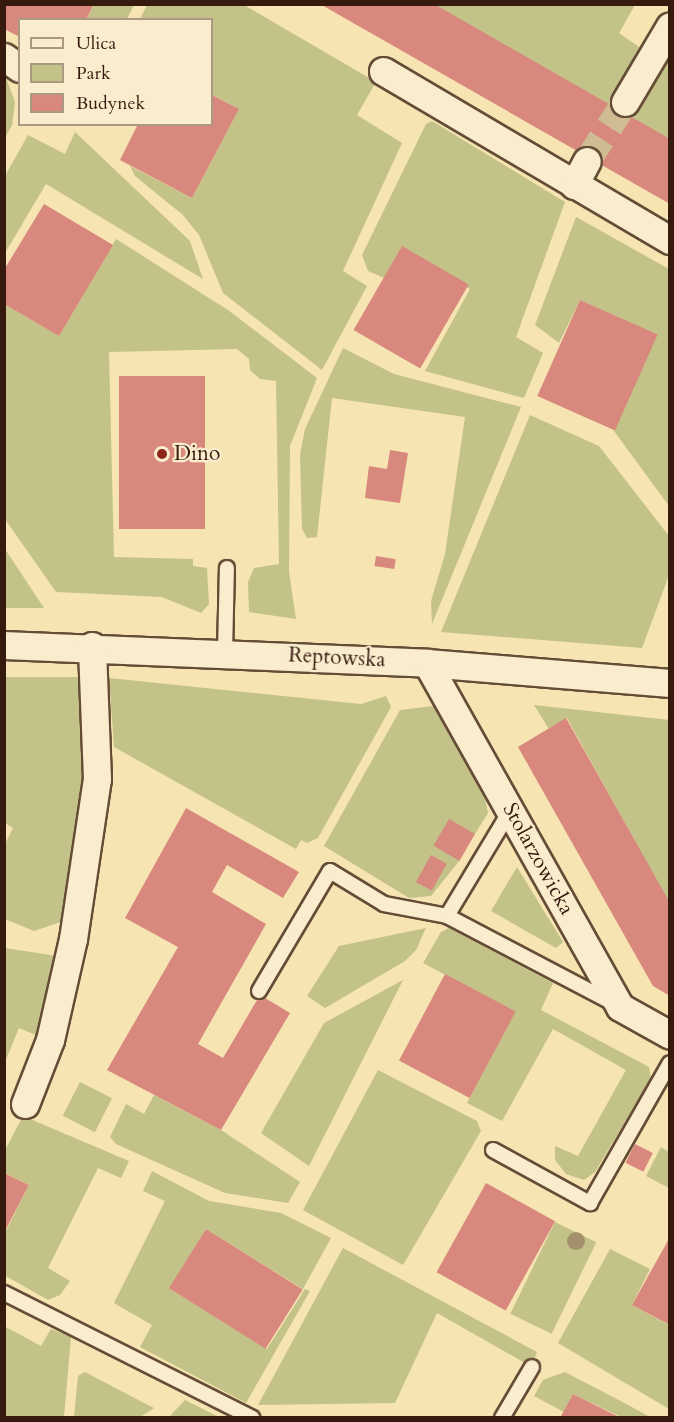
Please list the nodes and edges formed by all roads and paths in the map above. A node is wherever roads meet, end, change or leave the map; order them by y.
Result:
1 (669, 26) edge
2 (4, 57) edge
3 (18, 67) edge
4 (383, 71) dead end
5 (625, 102) tunnel mouth
6 (587, 160) tunnel mouth
7 (574, 185) junction
8 (669, 240) edge
9 (227, 568) dead end
10 (4, 645) edge
11 (92, 646) junction
12 (225, 653) junction
13 (427, 663) junction
14 (669, 684) edge
15 (510, 811) junction
16 (447, 916) junction
17 (258, 991) dead end
18 (620, 1007) junction
19 (669, 1035) edge
20 (669, 1063) edge
21 (25, 1104) dead end
22 (493, 1150) dead end
23 (4, 1293) edge
24 (532, 1367) dead end
25 (252, 1418) edge
26 (502, 1418) edge

1 - 5 street
2 - 3 street
4 - 7 street
6 - 7 street
7 - 8 street
9 - 12 lane
10 - 11 street, Reptowska
11 - 12 street, Reptowska
11 - 21 street
12 - 13 street, Reptowska
13 - 14 street, Reptowska
13 - 15 street, Stolarzowicka
15 - 16 lane
15 - 18 street, Stolarzowicka
16 - 17 lane
16 - 18 lane
18 - 19 street
20 - 22 lane
23 - 25 lane
24 - 26 lane

